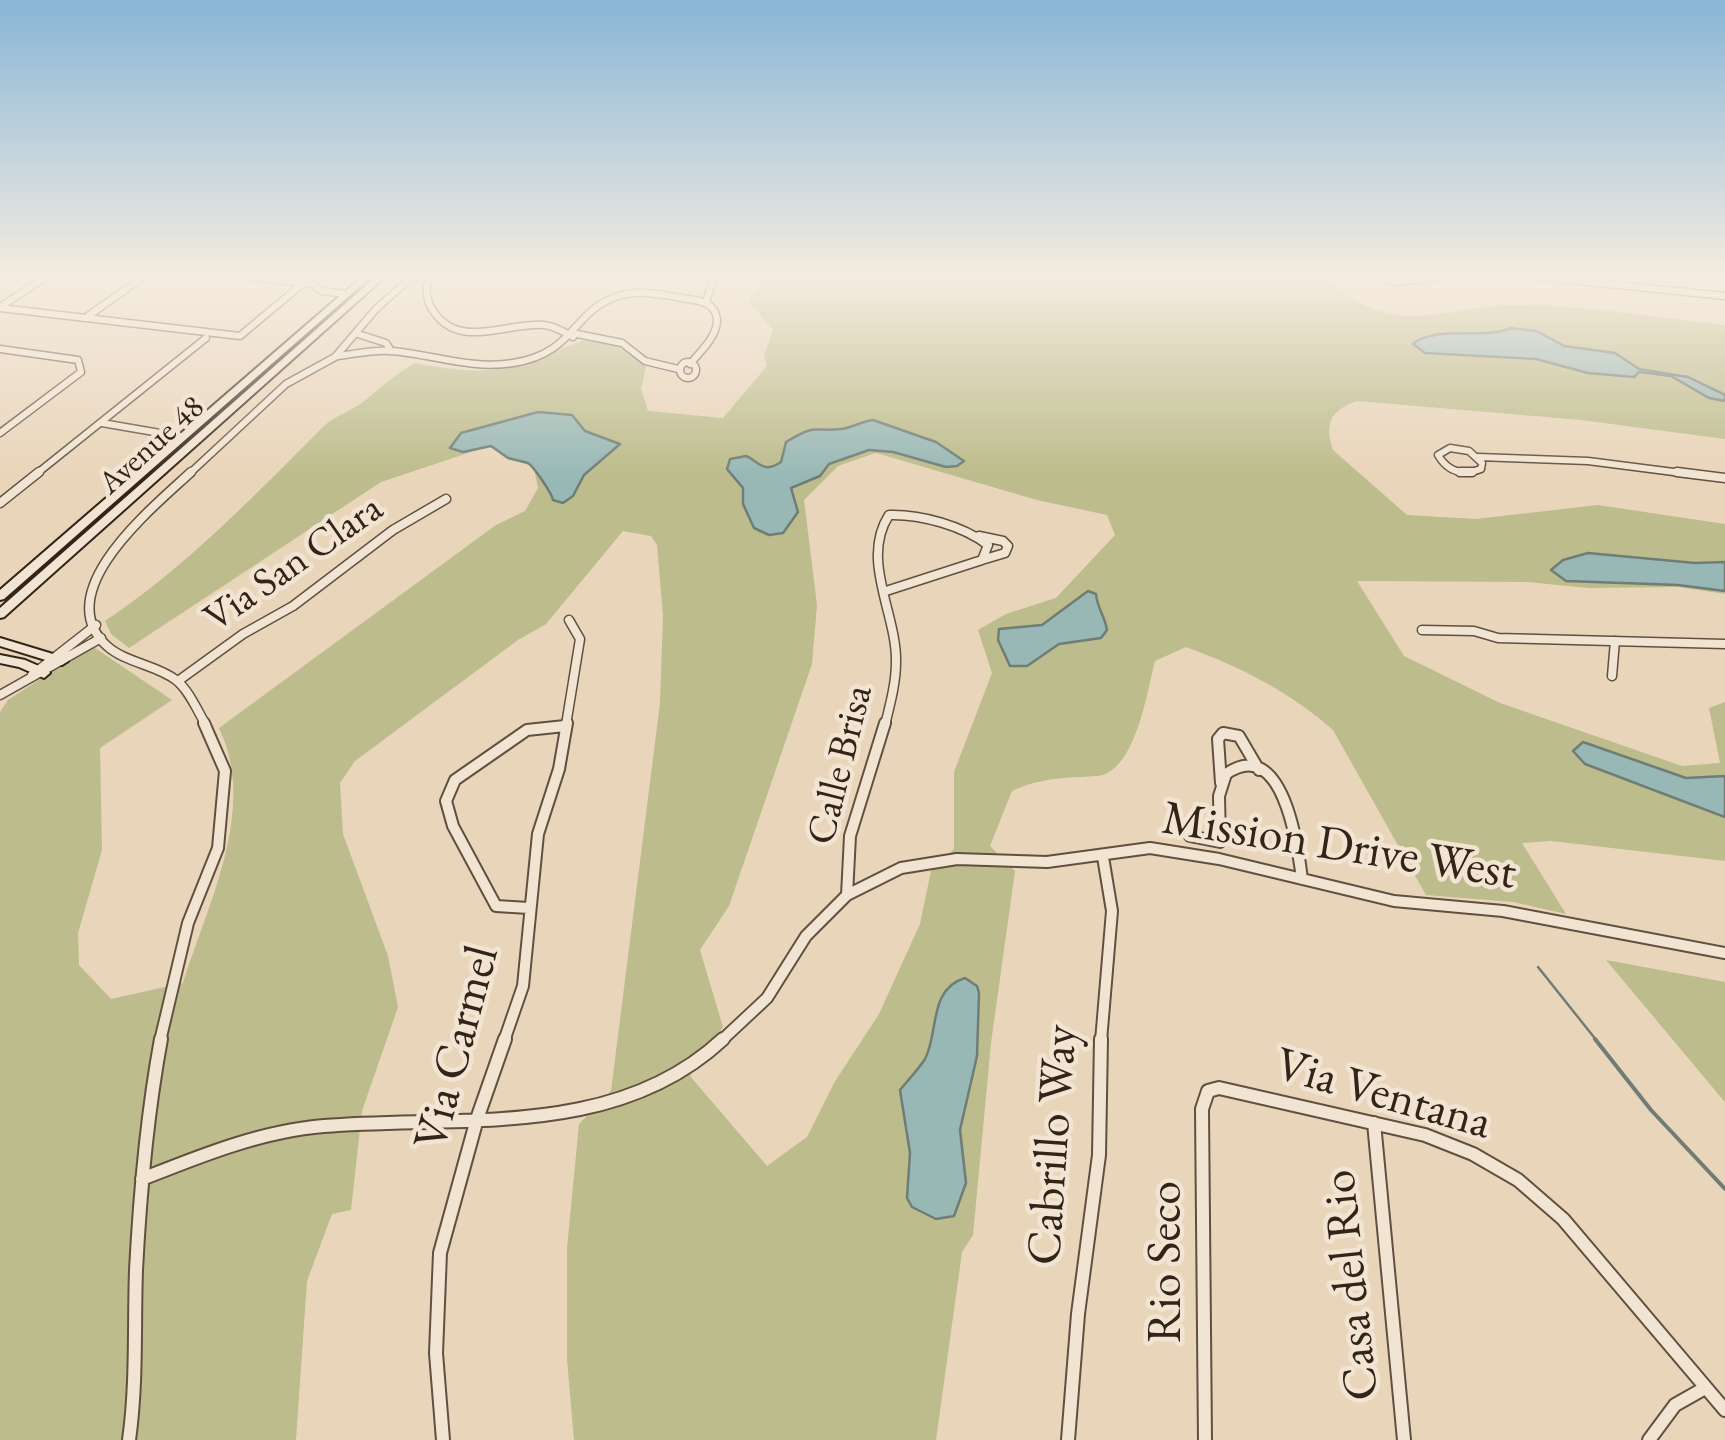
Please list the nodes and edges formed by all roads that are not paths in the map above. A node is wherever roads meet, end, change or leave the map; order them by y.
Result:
1 (201, 342) edge
2 (293, 342) edge
3 (349, 342) edge
4 (384, 342) edge
5 (566, 342) edge
6 (622, 342) edge
7 (704, 342) edge
8 (306, 343) edge
9 (0, 348) edge
10 (392, 351) junction
11 (334, 357) junction
12 (99, 425) junction
13 (0, 433) edge
14 (183, 437) junction
15 (170, 448) junction
16 (1478, 458) junction
17 (1725, 478) edge
18 (446, 499) dead end
19 (127, 501) junction
20 (0, 503) edge
21 (978, 536) junction
22 (982, 560) junction
23 (886, 591) junction
24 (0, 596) edge
25 (0, 614) edge
26 (570, 620) dead end
27 (96, 625) junction
28 (1422, 630) dead end
29 (101, 638) junction
30 (1615, 641) junction
31 (0, 642) edge
32 (1725, 644) edge
33 (0, 659) edge
34 (57, 659) junction
35 (40, 672) junction
36 (1612, 676) dead end
37 (178, 681) junction
38 (0, 695) edge
39 (566, 726) junction
40 (1259, 770) junction
41 (1222, 785) junction
42 (1190, 836) dead end
43 (1103, 857) junction
44 (1302, 880) junction
45 (846, 895) junction
46 (529, 908) junction
47 (1725, 953) edge
48 (1214, 1088) joint
49 (477, 1120) junction
50 (1374, 1123) junction
51 (142, 1180) junction
52 (1706, 1388) junction
53 (1725, 1410) edge
54 (129, 1440) edge
55 (443, 1440) edge
56 (1068, 1440) edge
57 (1204, 1440) edge
58 (1404, 1440) edge
59 (1649, 1440) edge

1 - 12 street
2 - 14 main road, Avenue 48
3 - 11 street
4 - 10 street
5 - 10 street
6 - 7 street
8 - 19 main road, Avenue 48
9 - 13 street
10 - 11 street
11 - 27 street
12 - 14 street
12 - 15 street
12 - 20 street
14 - 15 main road, Avenue 48
14 - 19 main road
15 - 24 main road, Avenue 48
16 - 16 street
16 - 17 street
18 - 37 street, Via San Clara
19 - 25 main road, Avenue 48
21 - 22 street
21 - 22 street
21 - 23 street, Calle Brisa
22 - 23 street
23 - 45 street, Calle Brisa
26 - 39 street, Via Carmel
27 - 29 street
27 - 34 street
28 - 30 street
29 - 34 street
29 - 37 street
30 - 32 street
30 - 36 street
31 - 34 main road
33 - 35 main road
34 - 35 street
35 - 38 street
37 - 51 street
39 - 46 street, Via Carmel
39 - 46 street
40 - 41 street
40 - 41 street
40 - 44 street
41 - 42 street
43 - 44 street, Mission Drive West
43 - 45 street, Mission Drive West
43 - 56 street, Cabrillo Way
44 - 47 street, Mission Drive West
45 - 49 street, Mission Drive West
46 - 49 street, Via Carmel
48 - 50 street, Via Ventana
48 - 57 street, Rio Seco
49 - 51 street, Mission Drive West
49 - 55 street, Via Carmel
50 - 52 street, Via Ventana
50 - 58 street, Casa del Rio
51 - 54 street
52 - 53 street, Via Ventana
52 - 59 street

